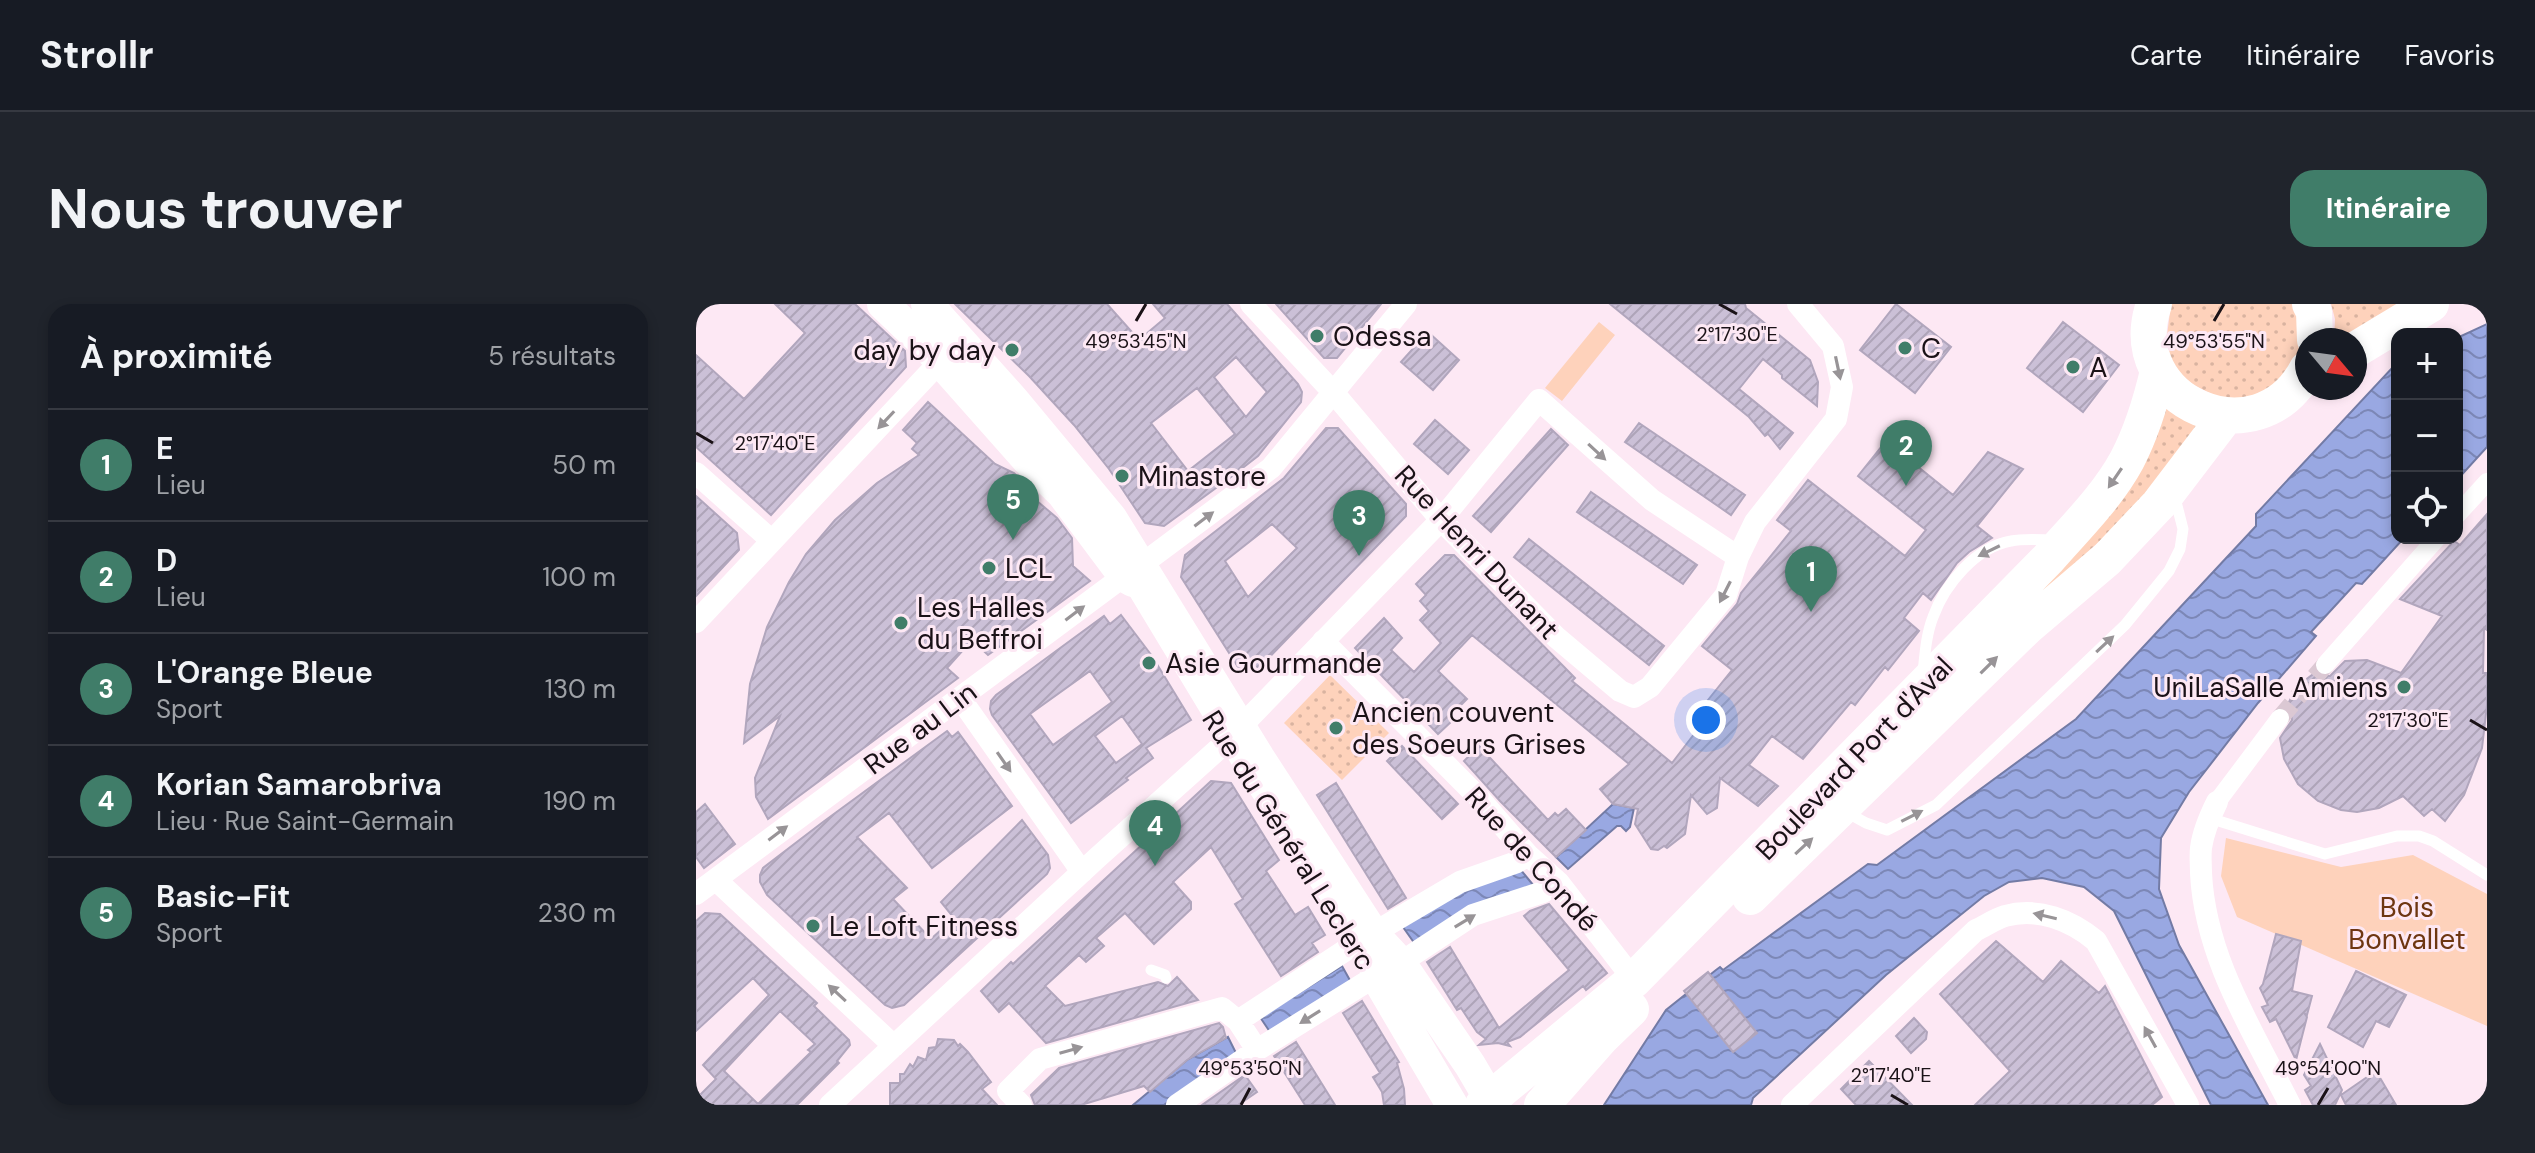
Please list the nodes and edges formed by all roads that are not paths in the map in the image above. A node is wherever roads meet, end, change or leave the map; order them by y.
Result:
1 (1251, 304) edge
2 (1406, 304) edge
3 (1798, 304) edge
4 (2154, 304) edge
5 (2310, 304) edge
6 (2431, 304) edge
7 (908, 308) edge
8 (2315, 328) edge
9 (2367, 343) edge
10 (949, 352) junction
11 (2158, 371) junction
12 (2295, 386) edge
13 (1333, 392) junction
14 (2226, 416) junction
15 (696, 473) edge
16 (2487, 482) edge
17 (2172, 488) junction
18 (2463, 508) edge
19 (1441, 520) junction
20 (2064, 540) junction
21 (772, 541) junction
22 (2432, 544) edge
23 (1738, 557) junction
24 (1132, 570) junction
25 (696, 622) edge
26 (1323, 641) junction
27 (2325, 665) tunnel mouth
28 (1921, 689) junction
29 (960, 698) junction
30 (2280, 718) tunnel mouth
31 (1233, 735) junction
32 (1842, 810) junction
33 (2213, 810) junction
34 (1528, 855) junction
35 (1082, 872) junction
36 (2487, 875) edge
37 (702, 887) edge
38 (1562, 887) junction
39 (1365, 939) junction
40 (1388, 969) junction
41 (1151, 970) dead end
42 (1166, 978) dead end
43 (1634, 980) junction
44 (1238, 1021) junction
45 (894, 1046) junction
46 (1257, 1050) junction
47 (1532, 1065) junction
48 (2184, 1097) edge
49 (1014, 1098) edge
50 (1553, 1101) edge
51 (1489, 1103) edge
52 (830, 1105) edge
53 (1177, 1105) edge
54 (1452, 1105) edge
55 (1792, 1105) edge
56 (2164, 1105) edge
57 (2290, 1105) edge

1 - 13 street, Rue Henri Dunant
2 - 13 street, Rue au Lin
3 -> 23 street
4 - 11 main road
5 - 8 main road
6 - 9 main road
7 - 10 main road, Rue du Général Leclerc
7 - 10 main road, Rue du Général Leclerc
10 -> 21 street
10 - 24 main road, Rue du Général Leclerc
10 - 24 main road, Rue du Général Leclerc
11 - 14 main road
11 -> 20 main road, Boulevard Port d'Aval
12 - 14 main road
13 - 19 street, Rue Henri Dunant
24 -> 13 street, Rue au Lin
14 - 17 main road, Boulevard Port d'Aval
15 - 21 street
16 - 18 street
32 -> 17 main road, Boulevard Port d'Aval
32 -> 17 lane
19 -> 23 street
23 -> 19 street, Rue Henri Dunant
19 - 26 street
20 - 28 main road, Boulevard Port d'Aval
20 -> 28 lane
21 - 25 street
22 - 27 street
29 -> 24 street, Rue au Lin
24 - 31 lane, Rue du Général Leclerc
24 - 31 main road, Rue du Général Leclerc
26 - 31 street
26 - 34 street, Rue de Condé
28 - 43 main road, Boulevard Port d'Aval
29 -> 35 street
37 -> 29 street, Rue au Lin
30 - 33 street
31 - 35 street
31 - 39 main road, Rue du Général Leclerc
50 -> 32 main road, Boulevard Port d'Aval
33 - 36 lane
33 - 57 street
34 - 38 street, Rue de Condé
34 - 39 street
35 - 45 street
45 -> 37 street
40 -> 38 street
38 - 43 street, Rue de Condé
39 - 40 main road, Rue du Général Leclerc
39 - 44 street
40 -> 46 street
40 - 51 main road, Rue du Général Leclerc
40 - 54 main road, Rue du Général Leclerc
41 - 42 lane
43 - 47 main road, Boulevard Port d'Aval
44 - 46 street
49 -> 44 street
45 - 52 street
46 - 53 street
47 - 50 main road
47 - 51 main road, Boulevard Port d'Aval
48 -> 55 street
48 - 56 street

